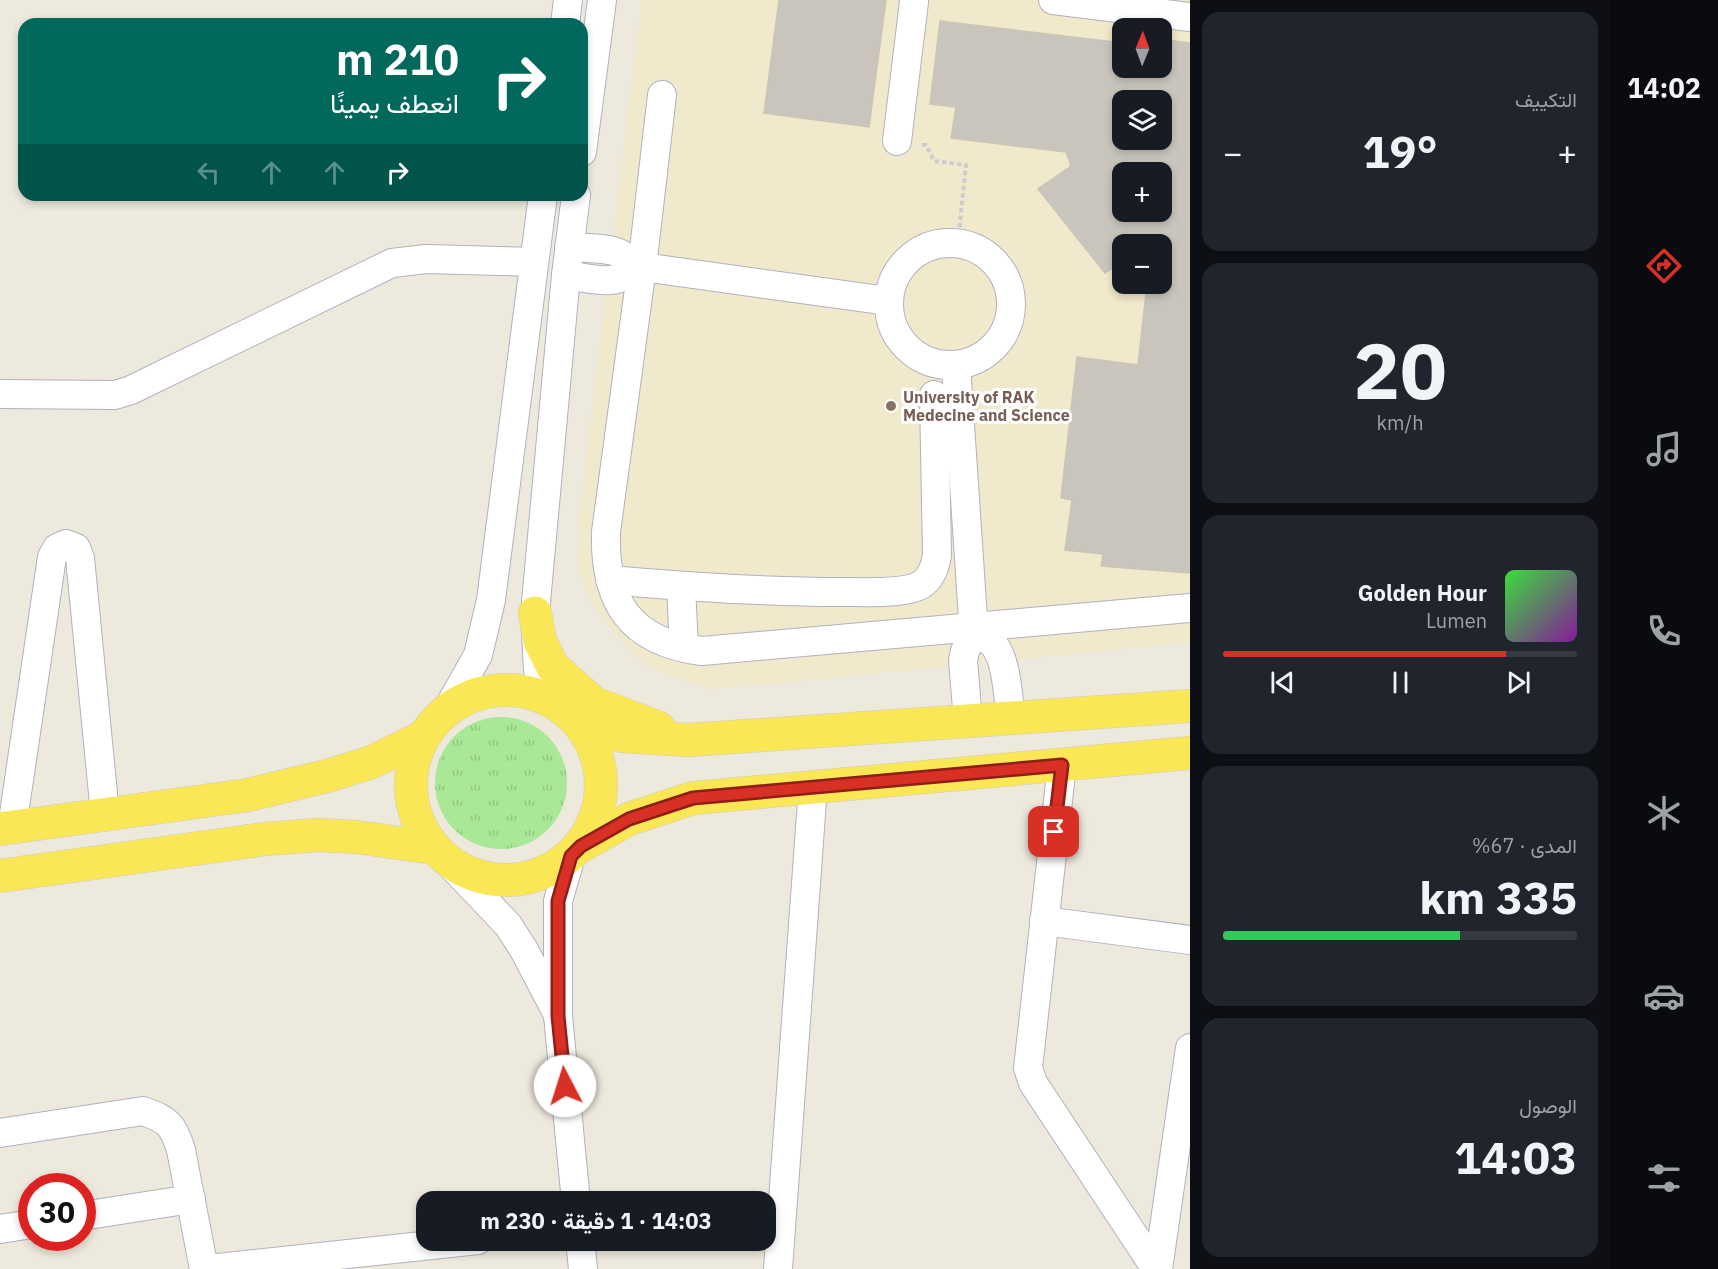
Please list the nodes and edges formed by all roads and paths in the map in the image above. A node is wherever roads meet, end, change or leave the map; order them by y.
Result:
1 (568, 0) edge
2 (602, 0) edge
3 (1053, 0) edge
4 (916, 1) edge
5 (1190, 17) edge
6 (566, 18) edge
7 (662, 95) dead end
8 (588, 106) edge
9 (897, 141) joint
10 (542, 201) edge
11 (575, 201) edge
12 (958, 242) junction
13 (569, 247) junction
14 (534, 262) junction
15 (639, 266) junction
16 (566, 275) junction
17 (888, 301) junction
18 (956, 365) junction
19 (0, 394) edge
20 (934, 395) dead end
21 (610, 580) junction
22 (681, 586) junction
23 (1190, 608) edge
24 (535, 613) junction
25 (42, 627) junction
26 (974, 630) junction
27 (87, 631) junction
28 (684, 648) junction
29 (1190, 705) edge
30 (447, 710) junction
31 (572, 717) junction
32 (1011, 718) junction
33 (968, 721) junction
34 (423, 737) junction
35 (688, 741) junction
36 (1190, 753) edge
37 (1062, 765) junction
38 (813, 787) junction
39 (105, 814) junction
40 (6, 828) edge
41 (576, 851) junction
42 (440, 855) junction
43 (0, 876) edge
44 (1044, 921) junction
45 (1190, 940) edge
46 (558, 1016) junction
47 (1190, 1048) edge
48 (0, 1133) edge
49 (575, 1191) edge
50 (190, 1199) junction
51 (96, 1214) edge
52 (18, 1226) edge
53 (0, 1229) edge
54 (416, 1247) edge
55 (581, 1251) edge
56 (206, 1269) edge
57 (583, 1269) edge
58 (778, 1269) edge
59 (1157, 1269) edge

1 - 6 street
2 - 8 street
3 - 5 street
4 - 9 street
7 - 15 street
9 - 12 path
10 - 14 street
11 - 13 street
12 - 17 street
12 - 18 street
13 - 15 street
13 - 16 street
14 - 19 street
14 - 30 street
15 - 16 street
15 - 17 street
15 - 21 street
16 - 24 street
17 - 18 street
18 - 26 street
20 - 22 street
21 - 22 street
21 - 28 street
22 - 28 street
23 - 26 street
24 - 31 street
24 - 35 main road
25 - 27 street
25 - 27 street
25 - 40 street
26 - 28 street
26 - 32 street
26 - 33 street
27 - 39 street
29 - 32 main road
30 - 31 main road
30 - 34 main road
31 - 35 main road
31 - 41 main road
32 - 33 main road
33 - 35 main road
34 - 39 main road
34 - 42 main road
36 - 37 main road
37 - 38 main road
37 - 44 street
38 - 41 main road
38 - 58 street
39 - 40 main road
41 - 42 main road
41 - 46 street
42 - 43 main road
42 - 46 street
44 - 45 street
44 - 59 street
46 - 49 street
47 - 59 street
48 - 50 street
50 - 51 street
50 - 56 street
52 - 53 street
54 - 56 street
55 - 57 street

